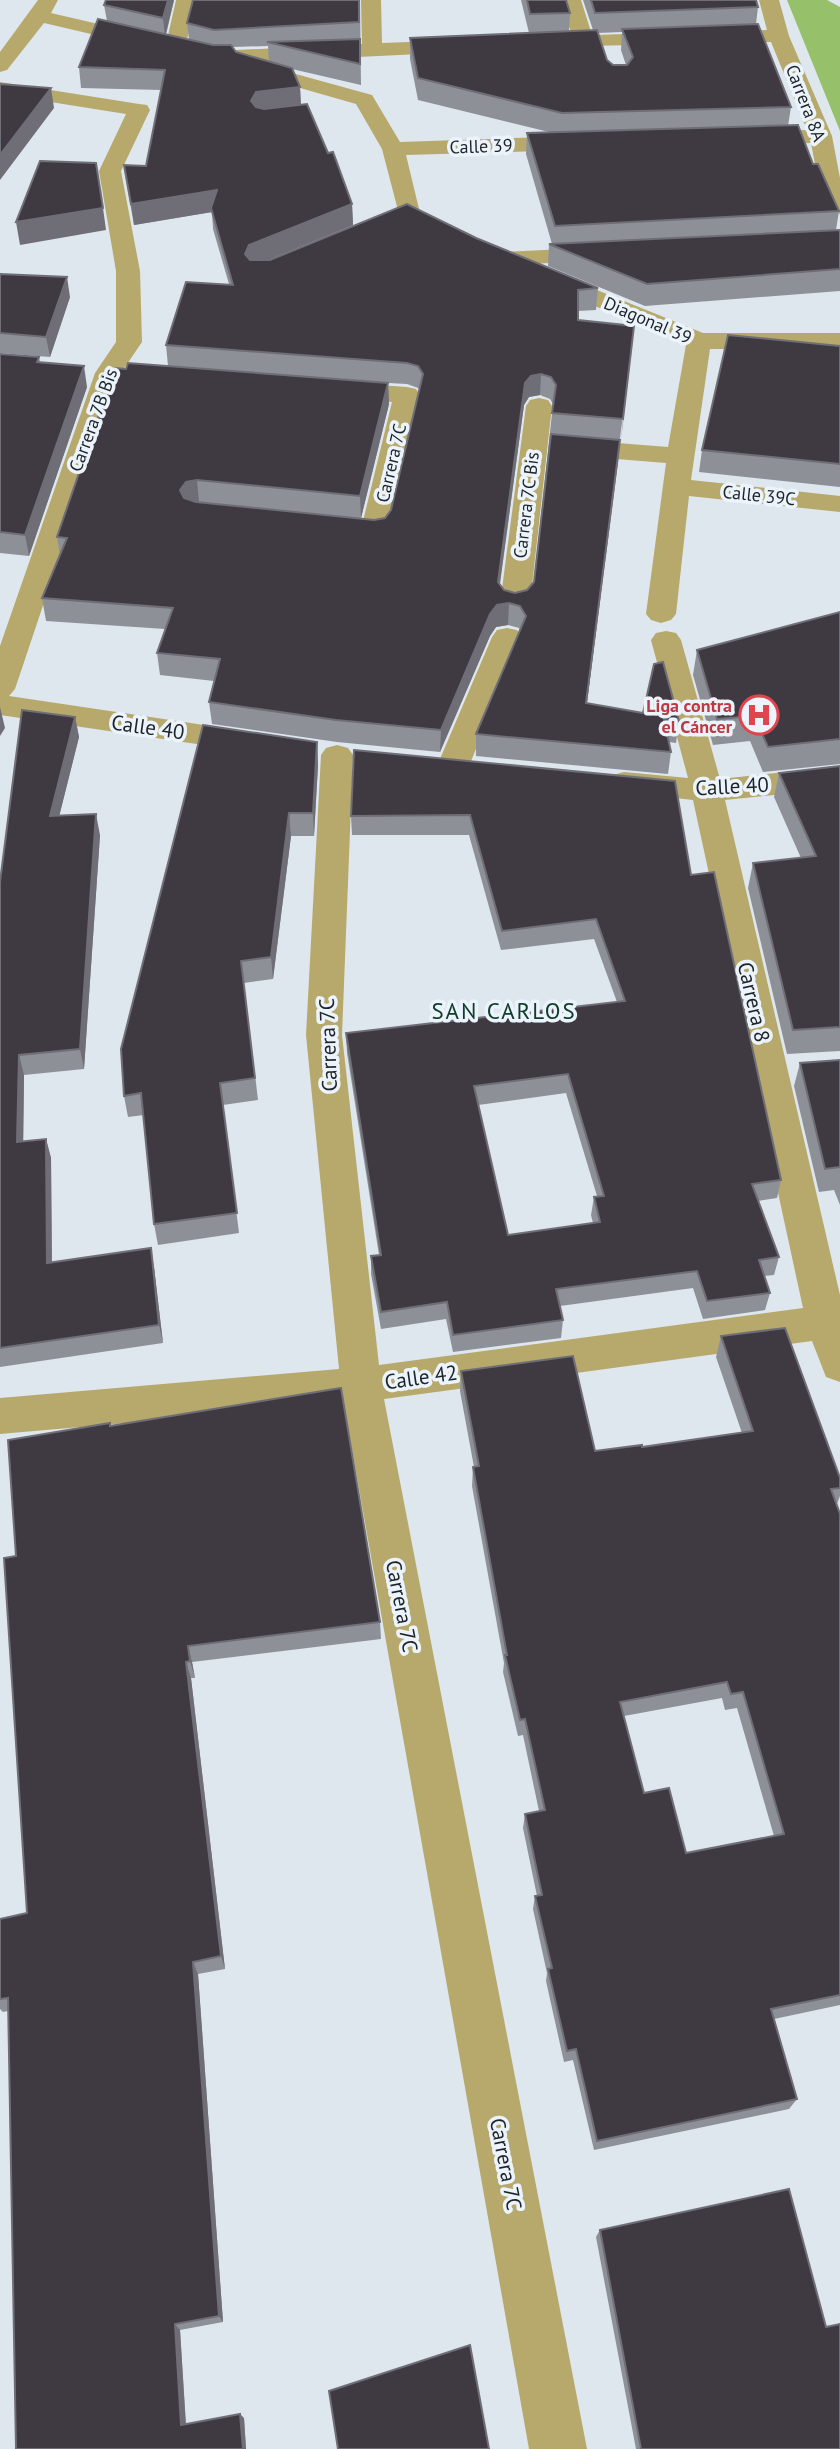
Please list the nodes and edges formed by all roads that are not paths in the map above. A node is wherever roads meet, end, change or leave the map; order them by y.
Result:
1 (186, 0) edge
2 (371, 0) edge
3 (571, 0) edge
4 (769, 0) edge
5 (43, 8) edge
6 (779, 36) junction
7 (594, 42) junction
8 (531, 44) edge
9 (478, 46) edge
10 (175, 49) junction
11 (372, 49) junction
12 (215, 57) junction
13 (0, 66) edge
14 (613, 66) edge
15 (0, 88) edge
16 (364, 100) junction
17 (330, 113) dead end
18 (821, 136) junction
19 (724, 139) edge
20 (600, 142) edge
21 (393, 149) junction
22 (840, 207) edge
23 (408, 213) junction
24 (383, 223) edge
25 (432, 224) edge
26 (480, 247) edge
27 (611, 254) edge
28 (503, 259) junction
29 (699, 341) junction
30 (840, 341) edge
31 (81, 370) edge
32 (108, 373) junction
33 (135, 375) edge
34 (312, 388) edge
35 (539, 406) dead end
36 (533, 444) junction
37 (680, 456) junction
38 (678, 486) junction
39 (840, 504) edge
40 (312, 525) edge
41 (515, 604) edge
42 (664, 627) joint
43 (507, 637) dead end
44 (0, 689) edge
45 (0, 705) edge
46 (323, 753) joint
47 (454, 766) edge
48 (840, 777) edge
49 (600, 781) edge
50 (707, 791) junction
51 (833, 1321) edge
52 (840, 1365) edge
53 (361, 1385) junction
54 (0, 1416) edge
55 (558, 2449) edge

1 - 10 street
2 - 11 street
3 - 7 street
4 - 6 street, Carrera 8A
5 - 10 street
5 - 13 street
6 - 7 street
6 - 18 street, Carrera 8A
7 - 8 street
7 - 14 street
9 - 11 street
10 - 12 street
11 - 12 street
12 - 16 street
15 - 32 street, Carrera 7B Bis
16 - 17 street
16 - 21 street
18 - 19 street
18 - 22 street, Carrera 8A
20 - 21 street, Calle 39
21 - 23 street
23 - 24 street
23 - 25 street
26 - 28 street, Diagonal 39
27 - 28 street
28 - 29 street, Diagonal 39
29 - 30 street
29 - 37 street, Diagonal 39
31 - 32 street
32 - 33 street
32 - 44 street, Carrera 7B Bis
34 - 40 street, Carrera 7C
35 - 36 street, Carrera 7C Bis
36 - 37 street
36 - 41 street, Carrera 7C Bis
37 - 38 street, Diagonal 39
38 - 39 street, Calle 39C
38 - 42 street, Diagonal 39
42 - 50 street, Carrera 8
43 - 47 street
45 - 46 street, Calle 40
46 - 53 street, Carrera 7C
48 - 50 street, Calle 40
49 - 50 street, Calle 40
50 - 51 street, Carrera 8
51 - 52 street, Carrera 8
51 - 53 street, Calle 42
53 - 54 street, Calle 42
53 - 55 street, Carrera 7C

